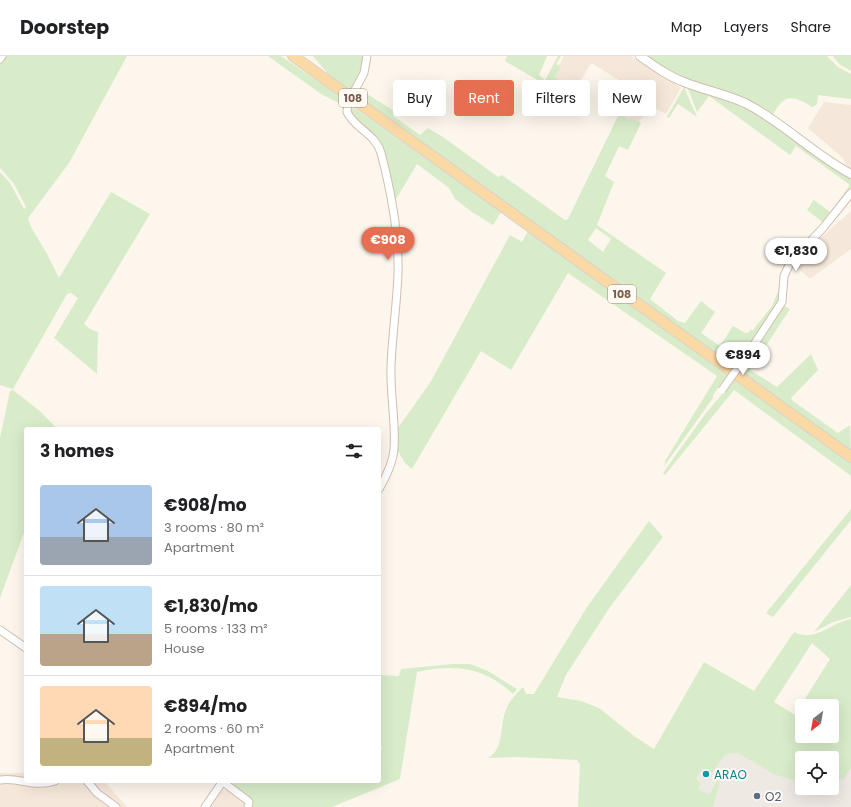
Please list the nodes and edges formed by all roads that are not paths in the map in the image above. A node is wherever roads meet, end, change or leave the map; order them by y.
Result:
1 (2, 56) edge
2 (294, 56) edge
3 (368, 56) edge
4 (640, 56) edge
5 (0, 59) edge
6 (351, 97) junction
7 (851, 174) edge
8 (851, 193) edge
9 (722, 390) dead end
10 (851, 457) edge
11 (381, 485) edge
12 (0, 630) edge
13 (24, 647) edge
14 (0, 780) edge
15 (24, 782) edge
16 (28, 783) edge
17 (46, 783) edge
18 (89, 783) edge
19 (222, 783) edge
20 (224, 783) edge
21 (116, 807) edge
22 (205, 807) edge
23 (248, 807) edge

1 - 5 street
2 - 6 main road, 108
3 - 6 street
4 - 7 street
6 - 10 main road, 108
6 - 11 street
8 - 9 street, bridge
12 - 13 street
14 - 15 street
16 - 17 street
18 - 21 street
19 - 22 street
20 - 23 street

